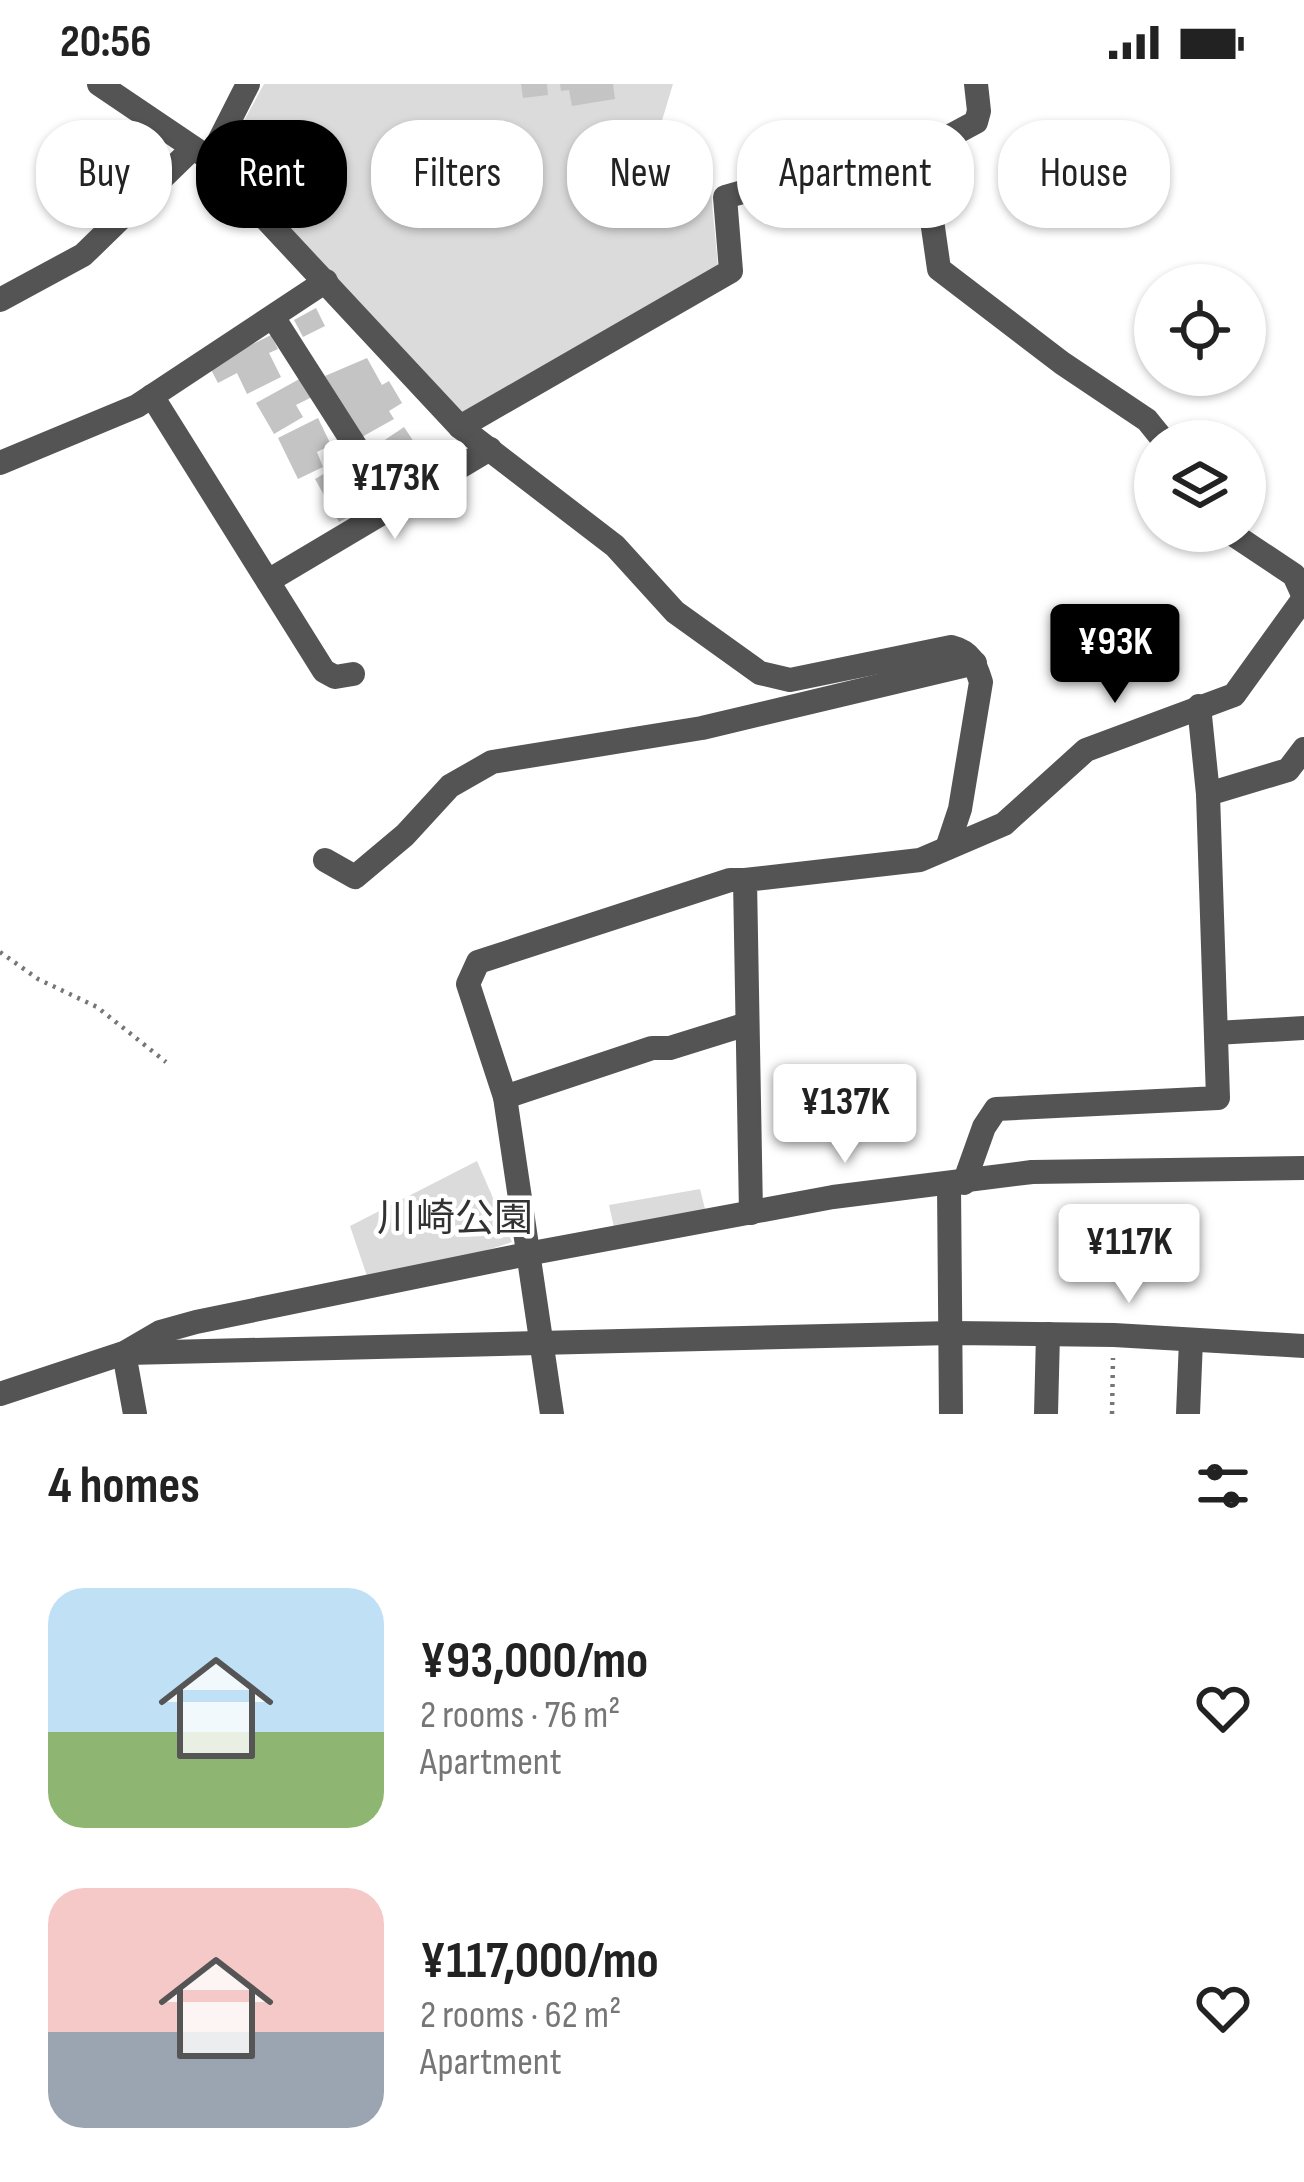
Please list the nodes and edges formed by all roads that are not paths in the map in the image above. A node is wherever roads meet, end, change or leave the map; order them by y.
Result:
1 (99, 84) edge
2 (248, 84) edge
3 (976, 84) edge
4 (224, 120) edge
5 (974, 123) edge
6 (196, 151) edge
7 (196, 158) edge
8 (737, 193) edge
9 (274, 228) edge
10 (933, 228) edge
11 (326, 281) junction
12 (0, 300) edge
13 (273, 317) junction
14 (152, 396) junction
15 (1147, 420) edge
16 (460, 427) junction
17 (490, 449) junction
18 (0, 463) edge
19 (398, 506) junction
20 (1260, 552) edge
21 (268, 581) junction
22 (1304, 597) edge
23 (975, 663) junction
24 (353, 674) dead end
25 (1199, 706) junction
26 (1304, 749) edge
27 (1296, 777) edge
28 (1208, 794) junction
29 (947, 848) junction
30 (325, 860) dead end
31 (745, 880) junction
32 (747, 1024) junction
33 (1304, 1028) edge
34 (1216, 1033) junction
35 (505, 1097) junction
36 (1304, 1168) edge
37 (957, 1184) junction
38 (751, 1213) junction
39 (527, 1254) junction
40 (952, 1334) junction
41 (1048, 1334) junction
42 (1192, 1340) junction
43 (542, 1342) junction
44 (1304, 1346) edge
45 (124, 1353) junction
46 (0, 1394) edge
47 (135, 1414) edge
48 (552, 1414) edge
49 (951, 1414) edge
50 (1046, 1414) edge
51 (1189, 1414) edge

1 - 6 street
2 - 4 street
3 - 5 street
7 - 12 street
8 - 16 street
9 - 11 street
10 - 15 street
11 - 13 street
11 - 16 street
13 - 14 street
13 - 19 street
14 - 18 street
14 - 21 street
16 - 17 street
17 - 19 street
17 - 23 street
19 - 21 street
20 - 22 street
21 - 24 street
22 - 25 street
23 - 29 street
23 - 30 street
25 - 28 street
25 - 29 street
26 - 27 street
27 - 28 street
28 - 34 street
29 - 31 street
31 - 32 street
31 - 35 street
32 - 35 street
32 - 38 street
33 - 34 street
34 - 37 street
35 - 39 street
36 - 37 street
37 - 38 street
37 - 40 street
38 - 39 street
39 - 43 street
39 - 45 street
40 - 41 street
40 - 43 street
40 - 49 street
41 - 42 street
41 - 50 street
42 - 44 street
42 - 51 street
43 - 45 street
43 - 48 street
45 - 46 street
45 - 47 street

